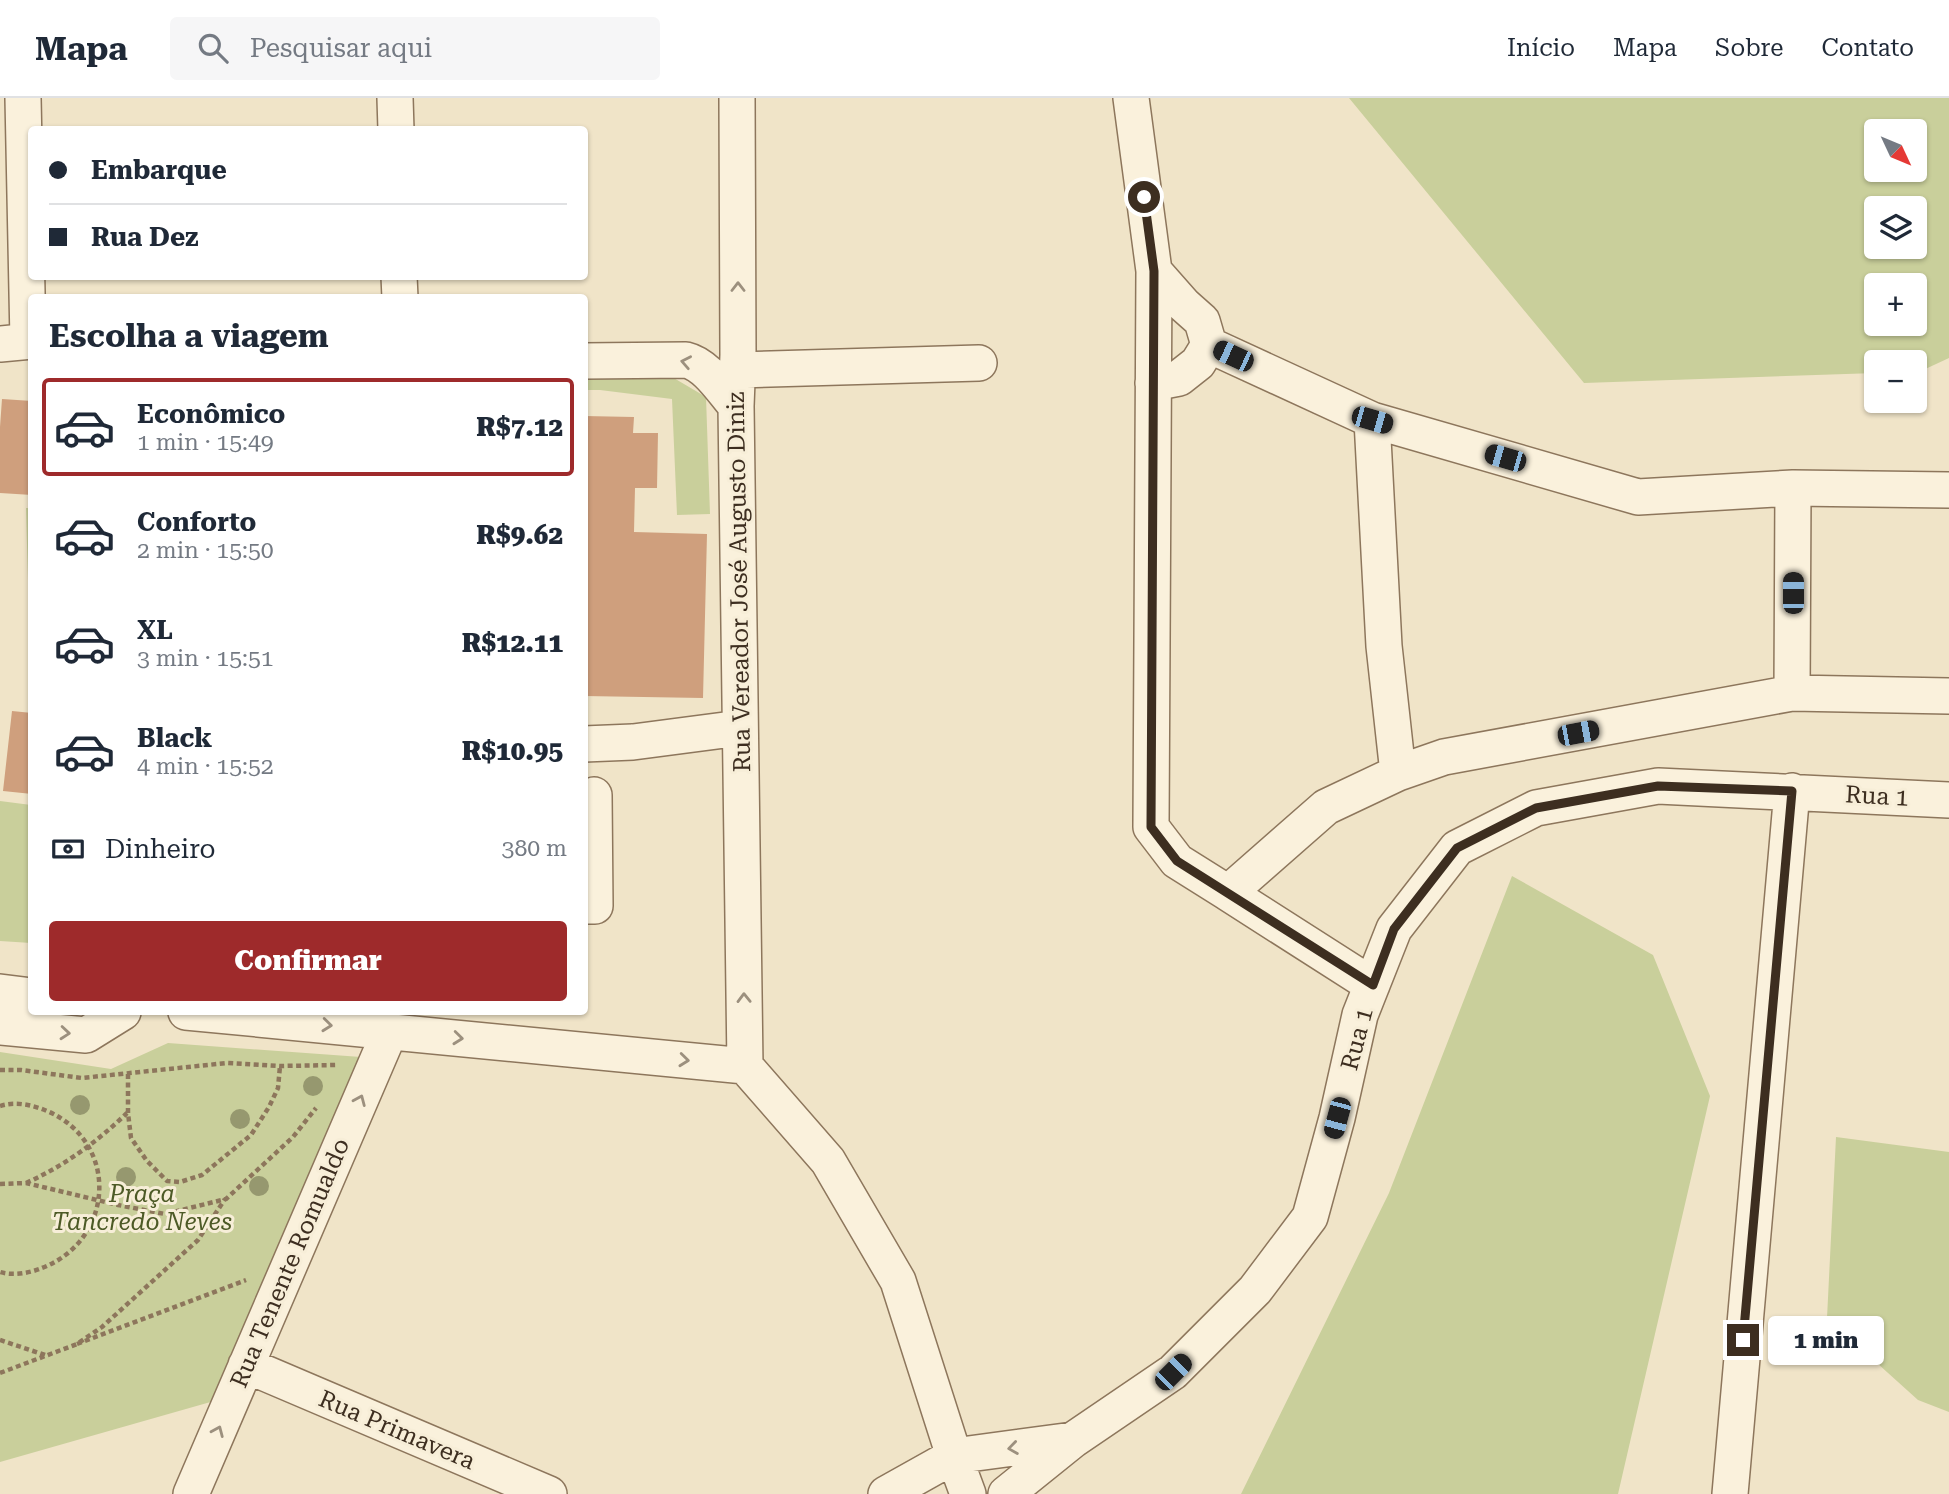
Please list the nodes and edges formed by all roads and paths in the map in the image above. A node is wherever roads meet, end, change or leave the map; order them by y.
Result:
1 (23, 98) edge
2 (395, 98) edge
3 (737, 98) edge
4 (1130, 98) edge
5 (396, 126) edge
6 (1154, 271) junction
7 (20, 342) edge
8 (1209, 345) junction
9 (588, 360) edge
10 (979, 363) dead end
11 (738, 370) junction
12 (1153, 383) junction
13 (736, 405) junction
14 (1372, 420) junction
15 (1793, 488) junction
16 (1949, 490) edge
17 (1792, 693) junction
18 (1949, 696) edge
19 (740, 728) junction
20 (588, 744) edge
21 (1398, 773) junction
22 (1792, 791) junction
23 (594, 795) dead end
24 (1949, 800) edge
25 (1228, 893) junction
26 (588, 906) edge
27 (1373, 985) junction
28 (0, 992) edge
29 (28, 996) edge
30 (118, 1015) edge
31 (218, 1015) edge
32 (0, 1027) edge
33 (390, 1031) junction
34 (344, 1065) dead end
35 (280, 1066) junction
36 (745, 1066) junction
37 (0, 1070) edge
38 (128, 1074) junction
39 (0, 1106) edge
40 (318, 1107) dead end
41 (128, 1113) junction
42 (88, 1147) junction
43 (26, 1183) junction
44 (0, 1184) edge
45 (226, 1199) junction
46 (98, 1201) junction
47 (0, 1272) edge
48 (256, 1276) dead end
49 (0, 1340) edge
50 (76, 1344) junction
51 (46, 1356) junction
52 (246, 1365) junction
53 (0, 1373) edge
54 (1073, 1440) junction
55 (954, 1456) junction
56 (191, 1494) edge
57 (549, 1494) edge
58 (886, 1494) edge
59 (968, 1494) edge
60 (1006, 1494) edge
61 (1730, 1494) edge

1 - 7 street
2 - 5 street
11 -> 3 street, Rua Vereador José Augusto Diniz
4 - 6 street
6 - 8 street
6 - 12 street
8 - 12 street
8 - 14 street
13 -> 9 street
10 - 11 street
11 - 13 street, Rua Vereador José Augusto Diniz
12 - 25 street
13 - 19 street, Rua Vereador José Augusto Diniz
14 - 15 street
14 - 21 street
15 - 16 street
15 - 17 street
17 - 18 street
17 - 21 street
19 - 20 street
36 -> 19 street, Rua Vereador José Augusto Diniz
21 - 25 street
22 - 24 street, Rua 1
22 - 27 street, Rua 1
22 - 61 street
23 - 26 street
25 - 27 street
27 - 54 street, Rua 1
28 - 29 street
32 -> 30 street
31 -> 33 street
33 -> 36 street
52 -> 33 street, Rua Tenente Romualdo
34 - 35 path
35 - 38 path
35 - 41 path
36 - 55 street
37 - 38 path
38 - 41 path
39 - 42 path
40 - 45 path
41 - 42 path
42 - 43 path
42 - 46 path
43 - 44 path
43 - 46 path
45 - 46 path
45 - 50 path
46 - 47 path
48 - 50 path
49 - 51 path
50 - 51 path
51 - 53 path
56 -> 52 street, Rua Tenente Romualdo
52 - 57 street, Rua Primavera
54 -> 55 street, Rua 1
54 - 60 street, Rua 1
55 - 58 street
55 - 59 street

